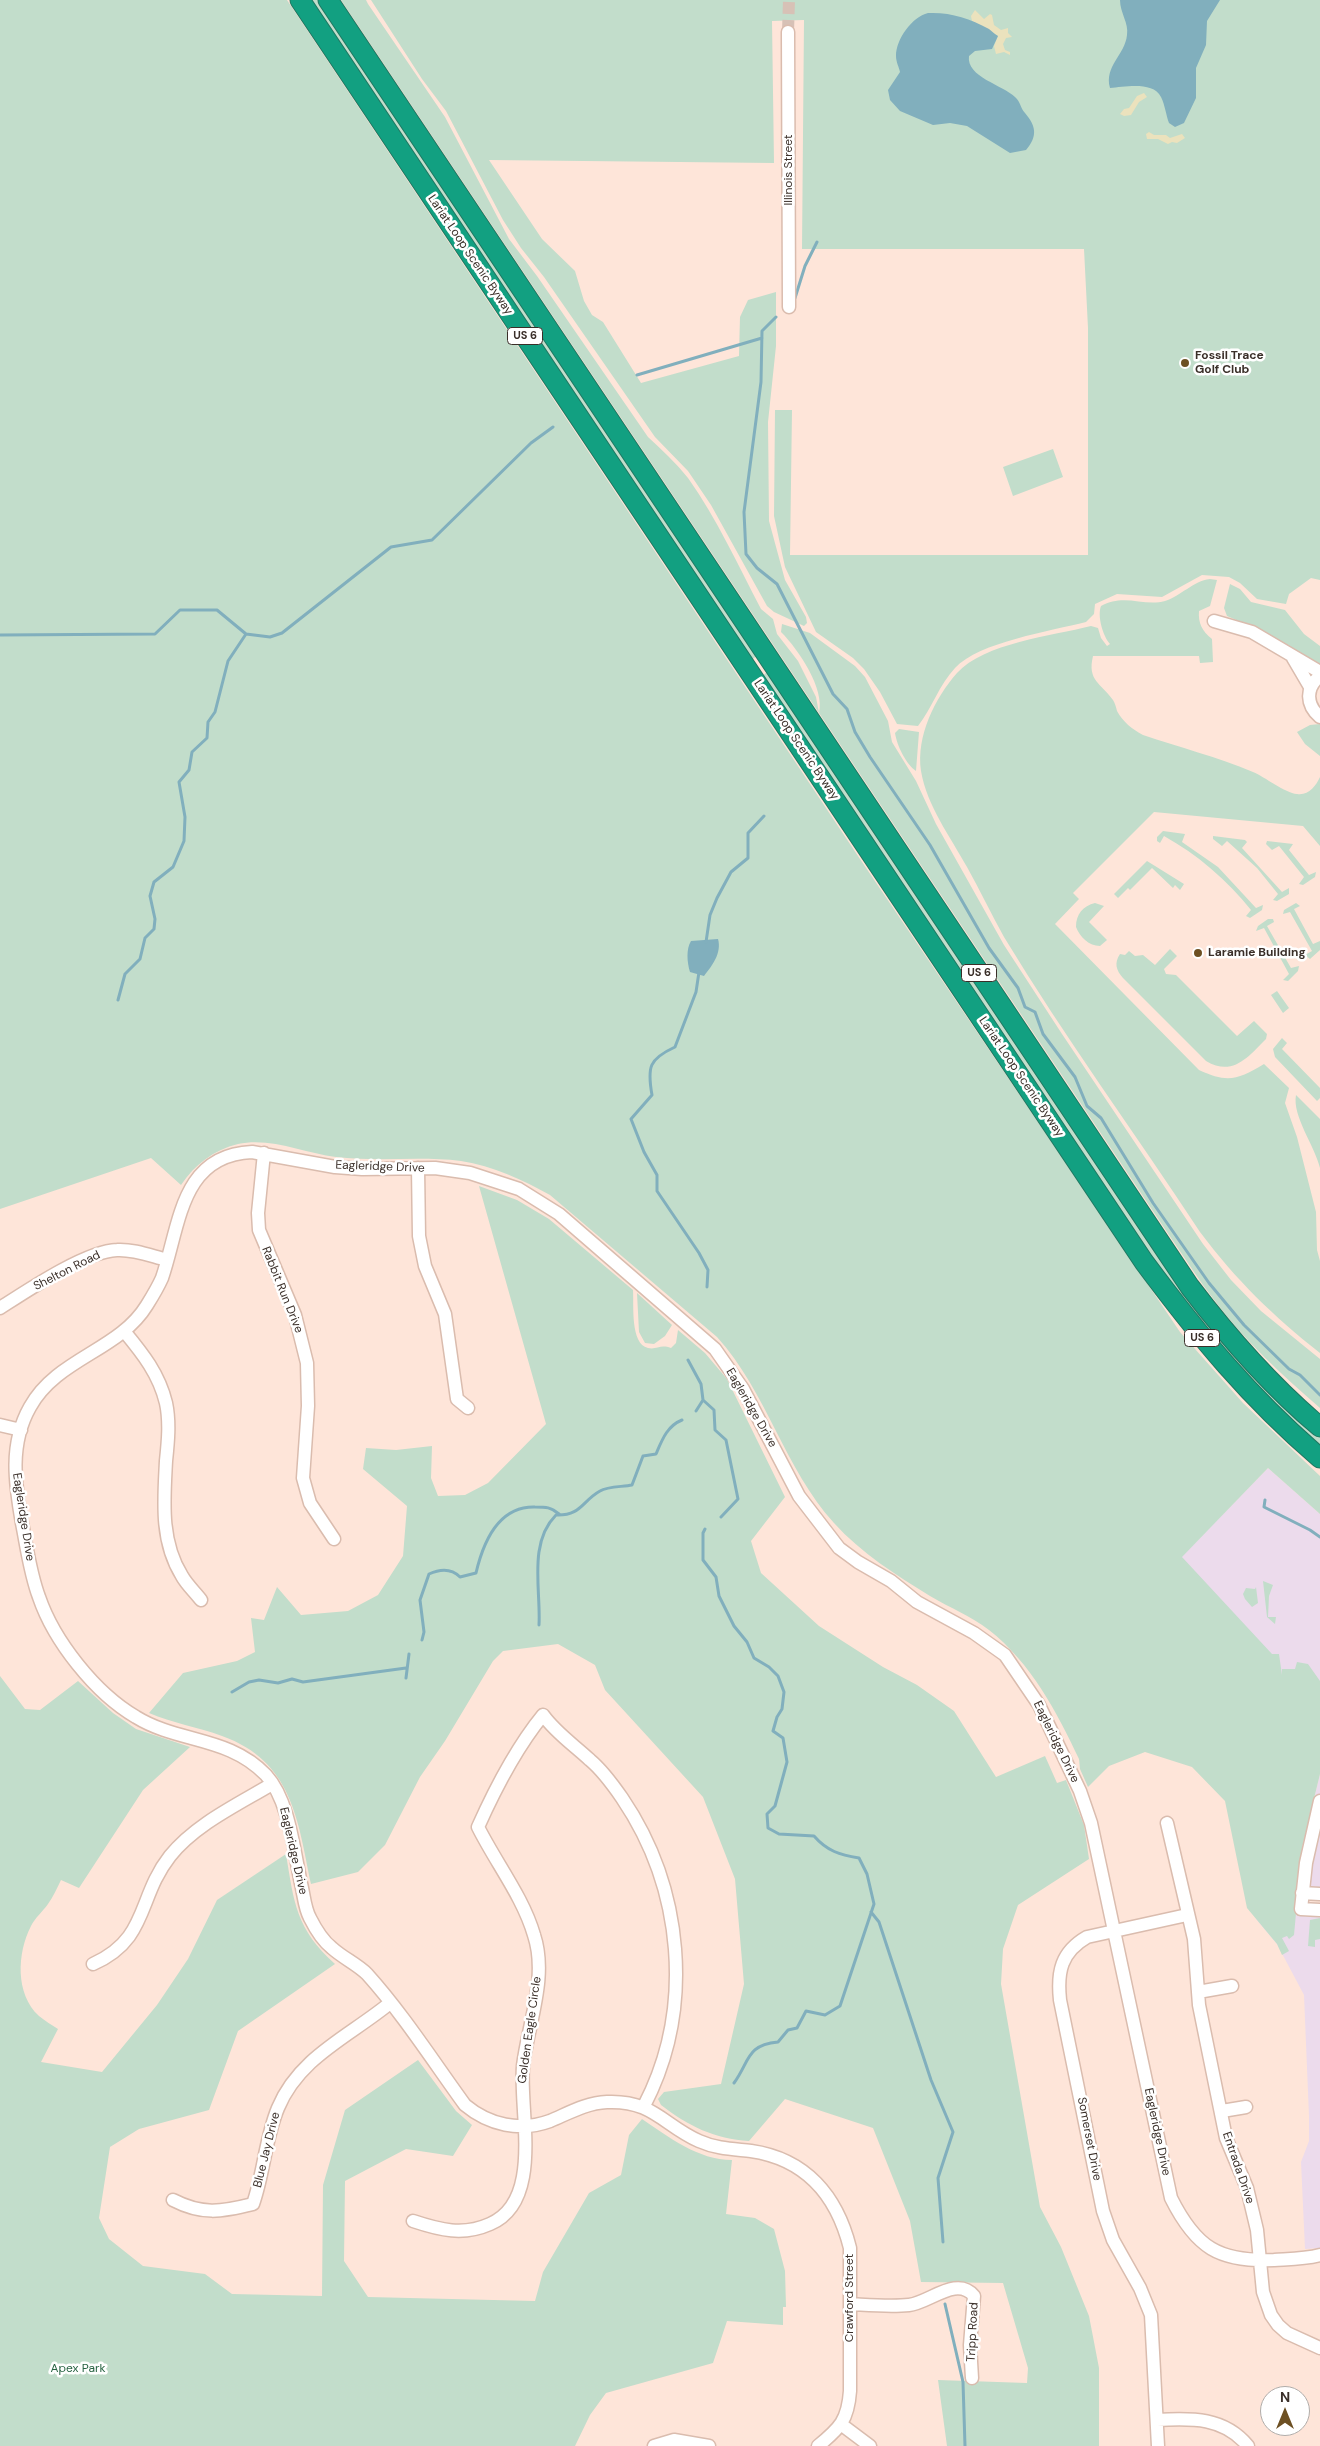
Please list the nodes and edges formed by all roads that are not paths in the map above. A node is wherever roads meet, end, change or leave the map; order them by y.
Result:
1 (300, 0) edge
2 (328, 0) edge
3 (788, 32) tunnel mouth
4 (790, 307) dead end
5 (1214, 622) dead end
6 (1292, 656) junction
7 (769, 659) junction
8 (750, 672) junction
9 (1320, 672) edge
10 (1320, 676) edge
11 (1310, 687) junction
12 (1320, 717) edge
13 (264, 1153) junction
14 (418, 1168) junction
15 (167, 1260) junction
16 (0, 1308) edge
17 (124, 1332) junction
18 (468, 1408) dead end
19 (0, 1425) edge
20 (1320, 1428) edge
21 (21, 1430) junction
22 (1320, 1458) edge
23 (334, 1538) dead end
24 (201, 1600) dead end
25 (272, 1784) junction
26 (1320, 1801) edge
27 (1167, 1823) dead end
28 (1302, 1893) junction
29 (1320, 1894) edge
30 (1320, 1910) edge
31 (1188, 1915) junction
32 (1114, 1930) junction
33 (93, 1964) dead end
34 (1232, 1986) dead end
35 (1198, 1992) junction
36 (390, 2003) junction
37 (1246, 2107) dead end
38 (647, 2108) junction
39 (1222, 2111) junction
40 (523, 2125) junction
41 (173, 2200) dead end
42 (413, 2221) dead end
43 (1319, 2256) edge
44 (1260, 2260) junction
45 (850, 2304) junction
46 (1320, 2348) edge
47 (972, 2378) dead end
48 (1157, 2420) junction
49 (842, 2425) junction
50 (654, 2446) edge
51 (709, 2446) edge
52 (818, 2446) edge
53 (870, 2446) edge
54 (1158, 2446) edge
55 (1248, 2446) edge

1 - 8 highway, Lariat Loop Scenic Byway / US 6
2 - 7 highway, Lariat Loop Scenic Byway / US 6
3 - 4 street, Illinois Street
5 - 6 street
6 - 9 street
6 - 11 street
7 - 8 highway
7 - 20 highway, Lariat Loop Scenic Byway / US 6
8 - 22 highway, Lariat Loop Scenic Byway / US 6
10 - 11 street
11 - 12 street
13 - 14 street, Eagleridge Drive
13 - 15 street, Eagleridge Drive
13 - 23 street, Rabbit Run Drive
14 - 18 street
14 - 32 street, Eagleridge Drive
15 - 16 street, Shelton Road
15 - 17 street, Eagleridge Drive
17 - 21 street, Eagleridge Drive
17 - 24 street
19 - 21 street
21 - 25 street, Eagleridge Drive
25 - 33 street
25 - 36 street, Eagleridge Drive
26 - 28 street
27 - 31 street, Entrada Drive
28 - 29 street
28 - 30 street
31 - 32 street, Somerset Drive
31 - 35 street, Entrada Drive
32 - 44 street, Eagleridge Drive
32 - 48 street, Somerset Drive
34 - 35 street
35 - 39 street, Entrada Drive
36 - 40 street, Eagleridge Drive
36 - 41 street, Blue Jay Drive
37 - 39 street
38 - 40 street, Eagleridge Drive
38 - 40 street, Golden Eagle Circle
38 - 45 street, Crawford Street
39 - 44 street, Entrada Drive
40 - 42 street
43 - 44 street, Eagleridge Drive
44 - 46 street, Entrada Drive
45 - 47 street, Tripp Road
45 - 49 street, Crawford Street
48 - 54 street, Somerset Drive
48 - 55 street
49 - 52 street
49 - 53 street
50 - 51 street

